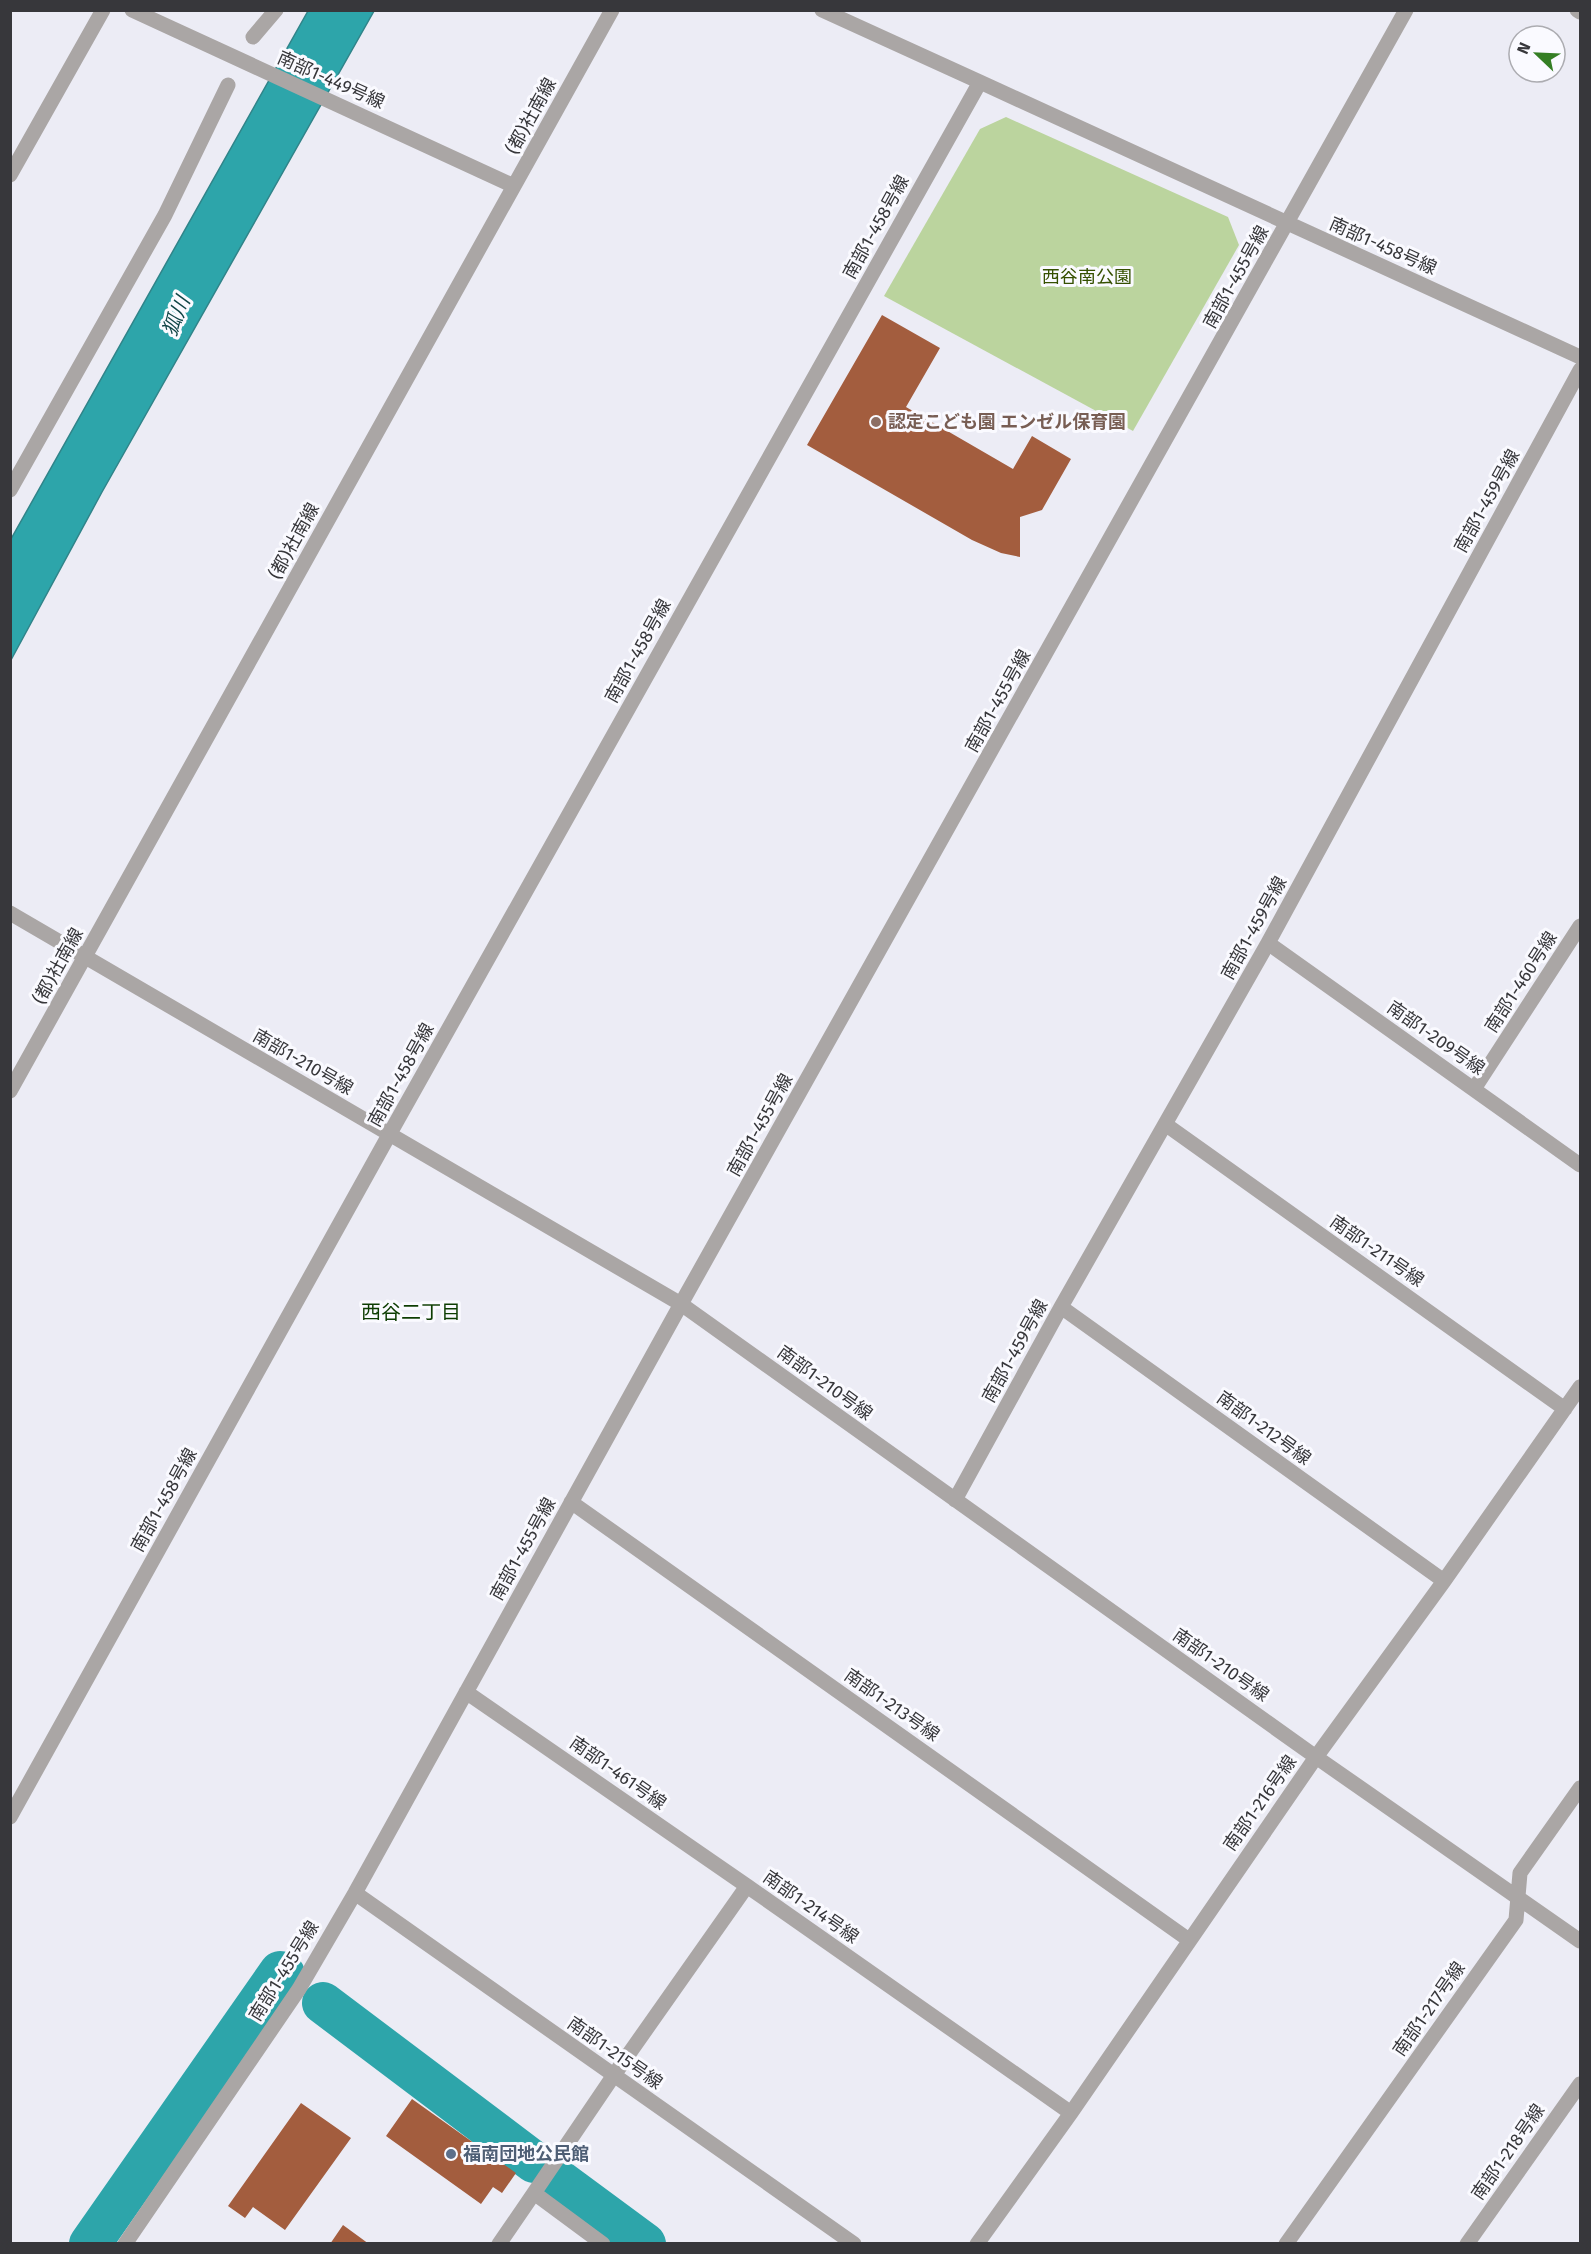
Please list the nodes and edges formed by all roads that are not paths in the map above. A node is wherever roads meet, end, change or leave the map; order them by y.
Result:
1 (103, 10) edge
2 (132, 10) edge
3 (276, 10) edge
4 (612, 10) edge
5 (822, 10) edge
6 (1406, 10) edge
7 (253, 37) dead end
8 (980, 82) junction
9 (228, 85) dead end
10 (10, 175) edge
11 (514, 186) junction
12 (1288, 224) junction
13 (1581, 357) edge
14 (1581, 370) edge
15 (10, 490) edge
16 (10, 913) edge
17 (1581, 926) edge
18 (1268, 943) junction
19 (85, 957) junction
20 (1474, 1089) junction
21 (10, 1091) edge
22 (1165, 1124) junction
23 (389, 1135) junction
24 (1581, 1165) edge
25 (681, 1304) junction
26 (1061, 1307) junction
27 (1581, 1387) edge
28 (1565, 1409) junction
29 (955, 1500) junction
30 (571, 1502) junction
31 (1444, 1581) junction
32 (466, 1692) junction
33 (1316, 1757) junction
34 (1581, 1788) edge
35 (10, 1817) edge
36 (747, 1886) junction
37 (355, 1893) junction
38 (1518, 1899) junction
39 (1190, 1940) junction
40 (1581, 1941) edge
41 (614, 2076) junction
42 (1581, 2084) edge
43 (1071, 2113) junction
44 (534, 2193) junction
45 (125, 2244) edge
46 (499, 2244) edge
47 (603, 2244) edge
48 (854, 2244) edge
49 (977, 2244) edge
50 (1286, 2244) edge
51 (1467, 2244) edge

1 - 10 street
2 - 11 street, 南部1-449号線
3 - 7 street
4 - 11 street, (都)社南線
5 - 8 street
6 - 12 street, 南部1-455号線
8 - 12 street, 南部1-458号線
8 - 23 street, 南部1-458号線
9 - 15 street
11 - 19 street, (都)社南線
12 - 13 street, 南部1-458号線
12 - 25 street, 南部1-455号線
14 - 18 street, 南部1-459号線
16 - 19 street, 南部1-210号線
17 - 20 street, 南部1-460号線
18 - 20 street, 南部1-209号線
18 - 22 street, 南部1-459号線
19 - 21 street, (都)社南線
19 - 23 street, 南部1-210号線
20 - 24 street, 南部1-209号線
22 - 26 street, 南部1-459号線
22 - 28 street, 南部1-211号線
23 - 25 street, 南部1-210号線
23 - 35 street, 南部1-458号線
25 - 29 street, 南部1-210号線
25 - 30 street, 南部1-455号線
26 - 29 street, 南部1-459号線
26 - 31 street, 南部1-212号線
27 - 28 street, 南部1-216号線
28 - 31 street, 南部1-216号線
29 - 33 street, 南部1-210号線
30 - 32 street, 南部1-455号線
30 - 39 street, 南部1-213号線
31 - 33 street, 南部1-216号線
32 - 36 street, 南部1-461号線
32 - 37 street, 南部1-455号線
33 - 38 street, 南部1-210号線
33 - 39 street, 南部1-216号線
34 - 38 street, 南部1-217号線
36 - 41 street, 南部1-214号線
36 - 43 street, 南部1-214号線
37 - 41 street, 南部1-215号線
37 - 45 street, 南部1-455号線
38 - 40 street, 南部1-210号線
38 - 50 street, 南部1-217号線
39 - 43 street, 南部1-216号線
41 - 44 street, 南部1-214号線
41 - 48 street, 南部1-215号線
42 - 51 street, 南部1-218号線
43 - 49 street, 南部1-216号線
44 - 46 street, 南部1-214号線
44 - 47 street

